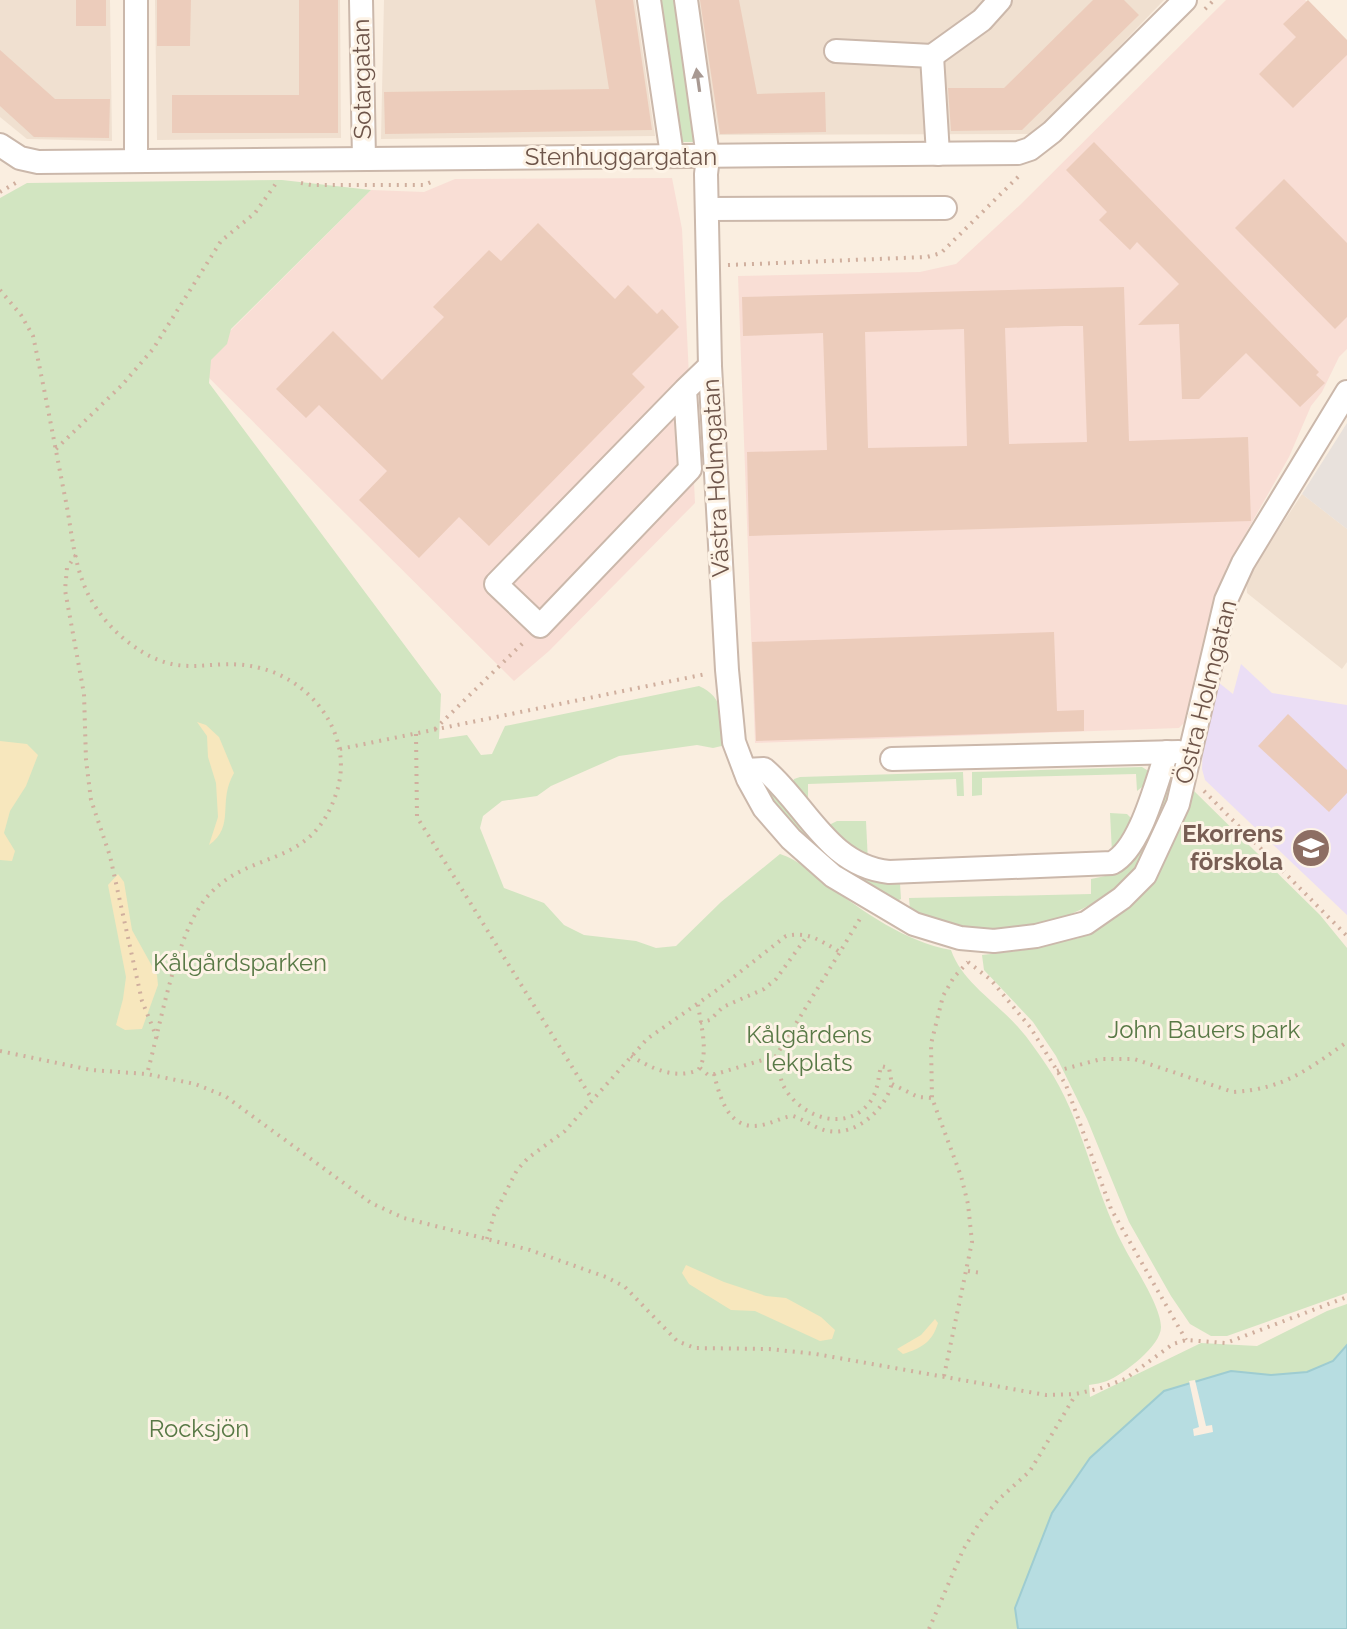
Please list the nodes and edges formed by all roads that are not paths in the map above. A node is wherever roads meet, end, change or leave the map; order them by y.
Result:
1 (136, 0) edge
2 (361, 0) edge
3 (649, 0) edge
4 (686, 0) edge
5 (1000, 0) edge
6 (1185, 0) edge
7 (836, 51) dead end
8 (932, 56) junction
9 (2, 151) edge
10 (938, 154) junction
11 (672, 155) junction
12 (364, 159) junction
13 (136, 161) junction
14 (707, 166) junction
15 (945, 208) dead end
16 (707, 209) junction
17 (710, 366) junction
18 (685, 390) junction
19 (1347, 392) edge
20 (1181, 758) junction
21 (892, 759) dead end
22 (746, 775) junction

1 - 13 street
2 - 12 street, Sotargatan
3 - 11 street
14 -> 4 street, Västra Holmgatan
5 - 8 street
6 - 10 street, Stenhuggargatan
7 - 8 street
8 - 10 street
9 - 13 street, Stenhuggargatan
10 - 14 street, Stenhuggargatan
11 - 12 street, Stenhuggargatan
11 - 14 street, Stenhuggargatan
12 - 13 street, Stenhuggargatan
14 - 16 street, Västra Holmgatan
15 - 16 street
16 - 17 street, Västra Holmgatan
17 - 18 street
17 - 22 street, Västra Holmgatan
18 - 18 street
19 - 20 street, Östra Holmgatan
20 - 21 street
20 - 22 street
20 - 22 street, Östra Holmgatan

